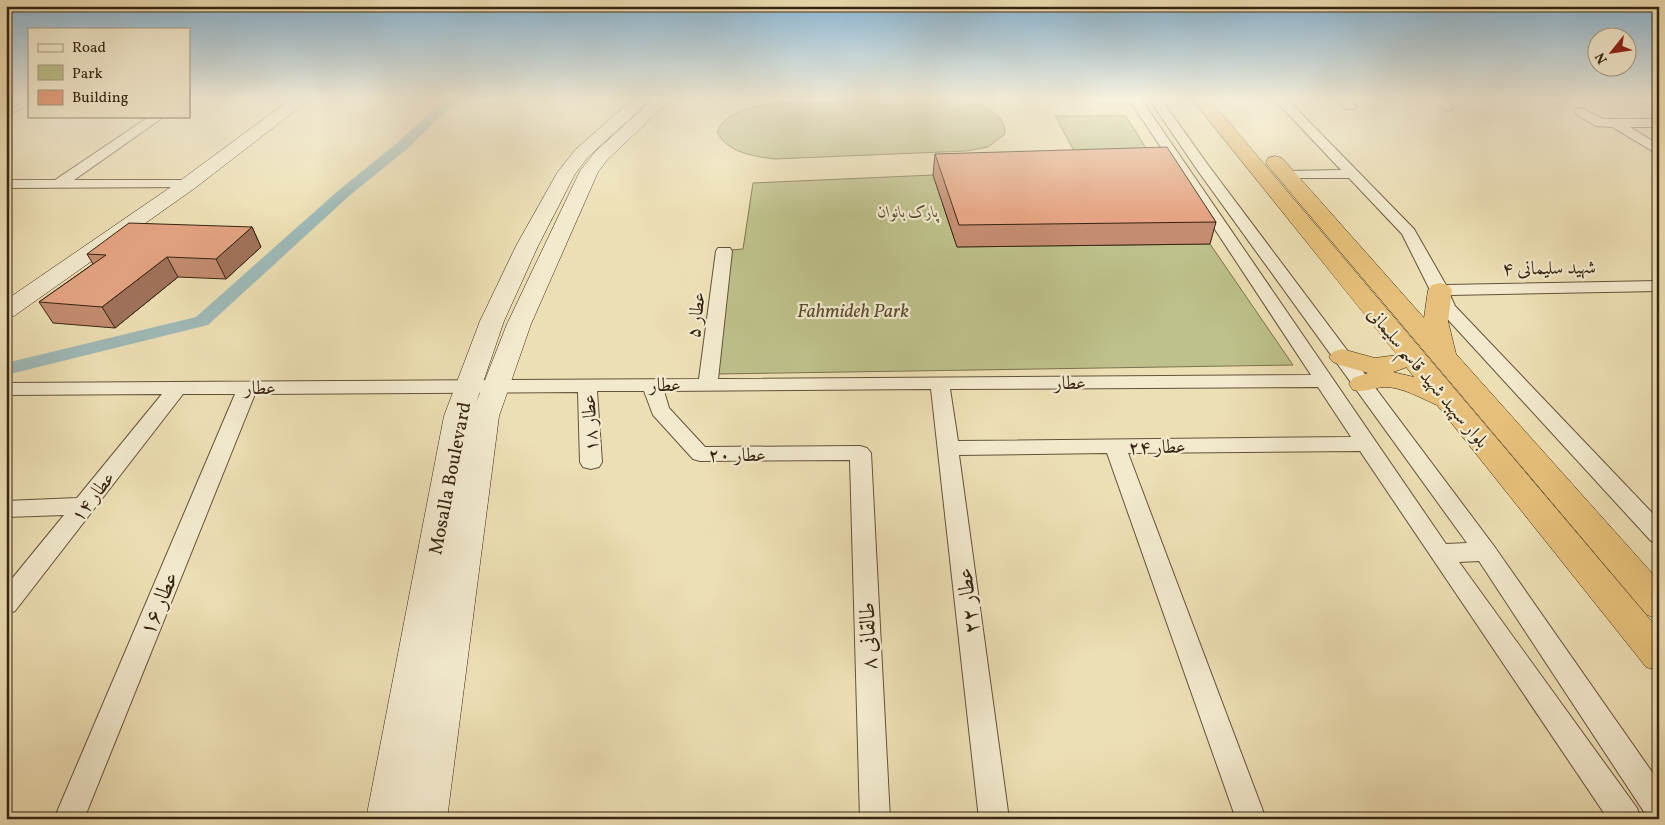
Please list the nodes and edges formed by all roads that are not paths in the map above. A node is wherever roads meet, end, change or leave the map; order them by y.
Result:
1 (127, 138) edge
2 (250, 138) edge
3 (600, 138) edge
4 (621, 138) edge
5 (1160, 138) edge
6 (1182, 138) edge
7 (1232, 138) edge
8 (1254, 138) edge
9 (1317, 138) edge
10 (1637, 138) edge
11 (1659, 151) edge
12 (1180, 168) junction
13 (1203, 168) junction
14 (1353, 174) junction
15 (1287, 175) junction
16 (6, 184) edge
17 (58, 184) junction
18 (188, 184) junction
19 (724, 252) dead end
20 (1659, 286) edge
21 (1440, 290) junction
22 (6, 311) edge
23 (1408, 352) junction
24 (1342, 357) junction
25 (1445, 358) junction
26 (1324, 381) junction
27 (940, 383) junction
28 (587, 384) junction
29 (652, 384) junction
30 (708, 384) junction
31 (1362, 384) junction
32 (483, 385) junction
33 (178, 387) junction
34 (248, 387) junction
35 (6, 388) edge
36 (1448, 400) junction
37 (1367, 444) junction
38 (1115, 447) junction
39 (948, 448) junction
40 (860, 453) joint
41 (590, 462) dead end
42 (84, 506) junction
43 (6, 509) edge
44 (1659, 535) edge
45 (1486, 552) junction
46 (1440, 553) junction
47 (6, 604) edge
48 (1659, 605) edge
49 (1659, 656) edge
50 (1659, 808) edge
51 (69, 819) edge
52 (387, 819) edge
53 (426, 819) edge
54 (875, 819) edge
55 (994, 819) edge
56 (1252, 819) edge
57 (1626, 819) edge

1 - 17 street
2 - 18 street
3 - 32 street, Mosalla Boulevard
4 - 32 street, Mosalla Boulevard
5 - 12 street
6 - 13 street
7 - 23 highway, بلوار سپهبد شهید قاسم سلیمانی
8 - 15 highway, بلوار سپهبد شهید قاسم سلیمانی
9 - 14 street
10 - 11 street
12 - 13 street
12 - 26 street
13 - 24 street
14 - 15 street
14 - 21 street
15 - 25 highway, بلوار سپهبد شهید قاسم سلیمانی
16 - 17 street
17 - 18 street
18 - 22 street
19 - 30 street, عطار ۵
20 - 21 street, شهید سلیمانی ۴
21 - 25 highway
21 - 44 street
23 - 24 highway
23 - 36 highway, بلوار سپهبد شهید قاسم سلیمانی
24 - 31 street
25 - 48 highway, بلوار سپهبد شهید قاسم سلیمانی
26 - 27 street, عطار
26 - 37 street
27 - 30 street, عطار
27 - 39 street, عطار ۲۲
28 - 29 street, عطار
28 - 32 street, عطار
28 - 41 street, عطار ۱۸
29 - 30 street, عطار
29 - 40 street, عطار ۲۰
31 - 36 highway
31 - 45 street
32 - 34 street, عطار
32 - 52 street, Mosalla Boulevard
32 - 53 street, Mosalla Boulevard
33 - 34 street, عطار
33 - 35 street, عطار
33 - 42 street, عطار ۱۴
34 - 51 street, عطار ۱۶
36 - 49 highway, بلوار سپهبد شهید قاسم سلیمانی
37 - 38 street, عطار ۲۴
37 - 46 street
38 - 39 street, عطار ۲۴
38 - 56 street
39 - 55 street, عطار ۲۲
40 - 54 street, طالقانی ۸
42 - 43 street
42 - 47 street, عطار ۱۴
45 - 46 street
45 - 50 street
46 - 57 street

